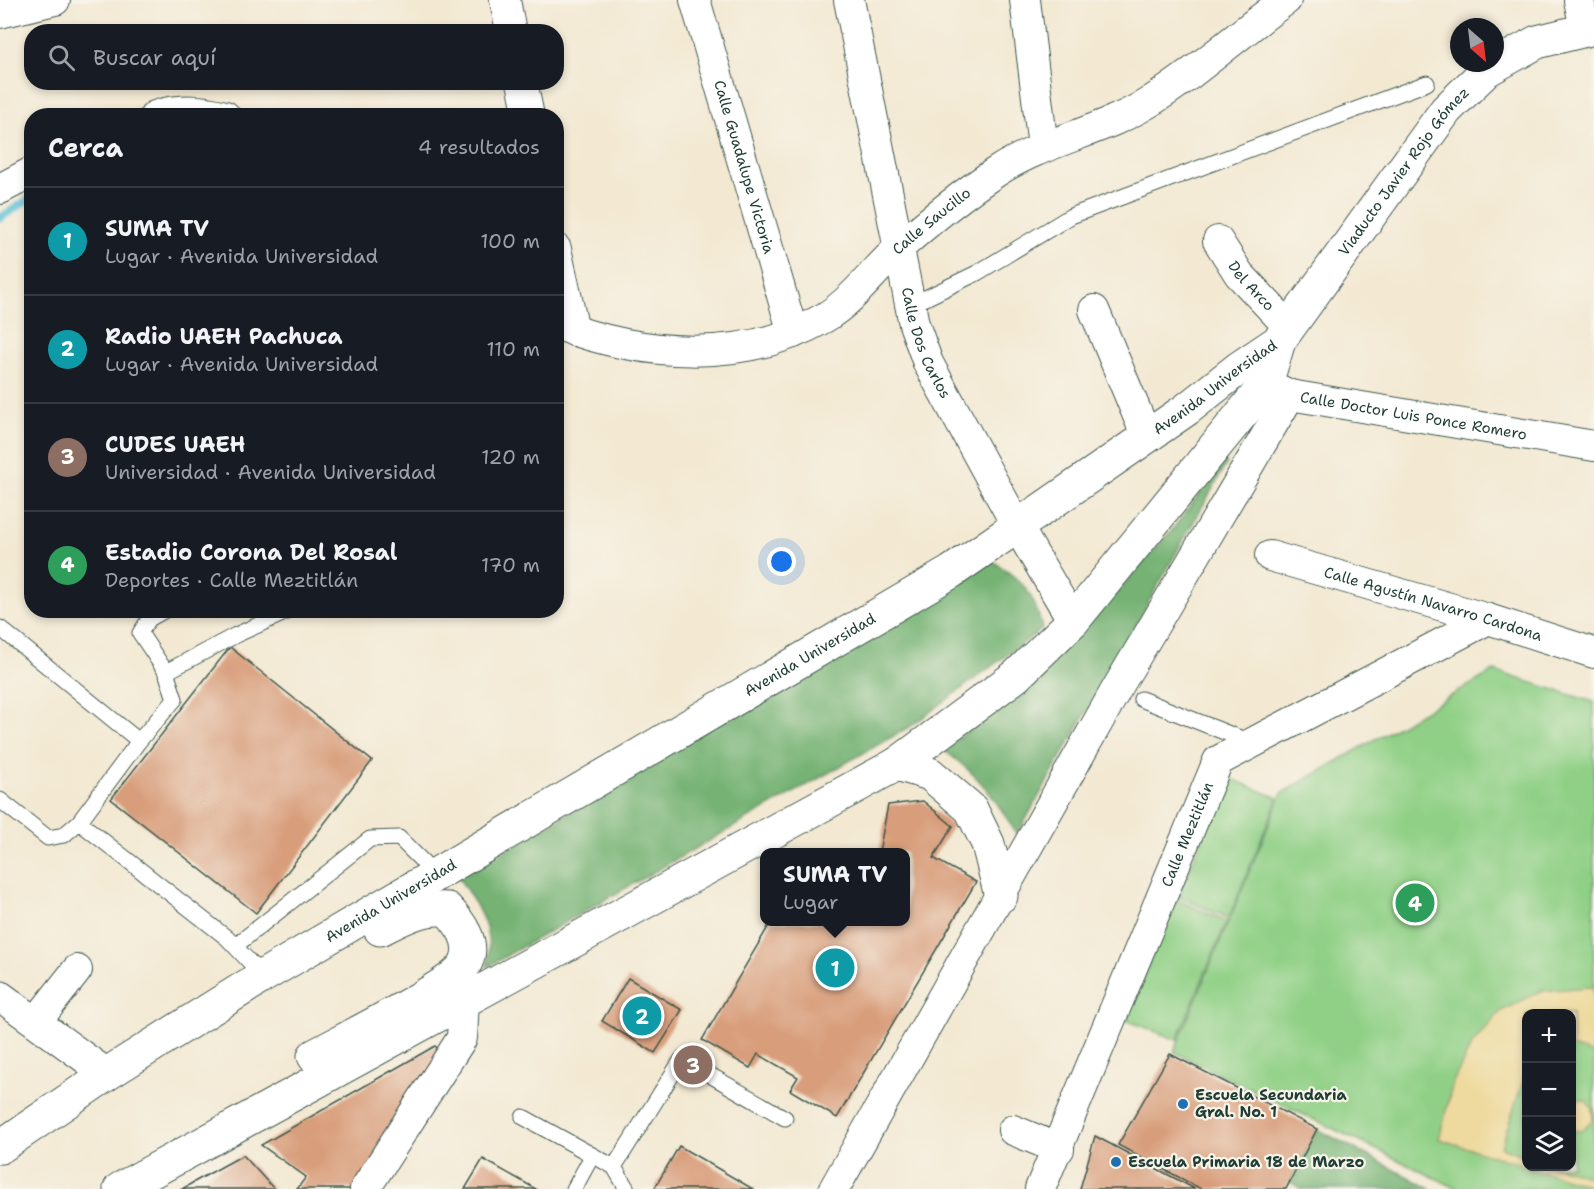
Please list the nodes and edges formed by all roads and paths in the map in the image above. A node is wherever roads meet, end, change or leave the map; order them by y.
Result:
1 (55, 0) edge
2 (505, 0) edge
3 (695, 0) edge
4 (849, 0) edge
5 (1025, 0) edge
6 (1286, 0) edge
7 (1252, 11) edge
8 (0, 13) edge
9 (1586, 19) edge
10 (510, 24) edge
11 (1428, 83) dead end
12 (524, 90) edge
13 (527, 108) edge
14 (1043, 147) junction
15 (24, 176) edge
16 (0, 189) edge
17 (1218, 240) dead end
18 (899, 248) junction
19 (911, 305) junction
20 (1094, 310) dead end
21 (565, 328) edge
22 (793, 333) junction
23 (1284, 334) junction
24 (1265, 382) junction
25 (1146, 435) junction
26 (1594, 446) edge
27 (1017, 526) junction
28 (1270, 556) dead end
29 (149, 618) edge
30 (273, 618) edge
31 (1488, 619) junction
32 (1073, 621) junction
33 (0, 628) edge
34 (1594, 654) edge
35 (166, 672) junction
36 (1141, 699) dead end
37 (139, 741) junction
38 (1252, 743) junction
39 (897, 764) junction
40 (0, 800) edge
41 (78, 822) junction
42 (436, 875) junction
43 (1001, 896) junction
44 (235, 946) junction
45 (77, 970) dead end
46 (263, 976) junction
47 (0, 996) edge
48 (464, 1000) junction
49 (36, 1022) junction
50 (107, 1074) junction
51 (523, 1117) dead end
52 (785, 1118) dead end
53 (1013, 1130) dead end
54 (222, 1132) junction
55 (0, 1147) edge
56 (1059, 1149) junction
57 (592, 1156) junction
58 (614, 1167) junction
59 (120, 1189) edge
60 (365, 1189) edge
61 (574, 1189) edge
62 (627, 1189) edge
63 (834, 1189) edge
64 (1040, 1189) edge

1 - 8 street
2 - 10 street
3 - 22 street, Calle Guadalupe Victoria
4 - 18 street, Calle Dos Carlos
5 - 14 street
6 - 7 street, Calle Saucillo
7 - 14 street, Calle Saucillo
9 - 23 main road, Viaducto Javier Rojo Gómez
11 - 19 lane
12 - 13 street
14 - 18 street, Calle Saucillo
15 - 16 street
17 - 23 street, Del Arco
18 - 19 street, Calle Dos Carlos
18 - 22 street, Calle Saucillo
19 - 27 street, Calle Dos Carlos
20 - 25 street
21 - 22 street, Calle Saucillo
23 - 24 main road, Avenida Universidad
24 - 25 main road, Avenida Universidad
24 - 26 street, Calle Doctor Luis Ponce Romero
24 - 32 main road, Avenida Universidad
24 - 43 street
25 - 27 main road, Avenida Universidad
27 - 32 street, Calle Dos Carlos
27 - 42 main road, Avenida Universidad
28 - 31 street, Calle Agustín Navarro Cardona
29 - 35 lane
30 - 35 lane
31 - 34 street, Calle Agustín Navarro Cardona
31 - 38 street, Calle Meztitlán
32 - 39 main road, Avenida Universidad
33 - 37 lane
35 - 37 lane
36 - 38 lane
37 - 41 lane
38 - 56 street, Calle Meztitlán
39 - 43 main road
39 - 48 main road, Avenida Universidad
40 - 41 lane
41 - 44 lane
42 - 44 lane
42 - 46 main road, Avenida Universidad
43 - 63 street
44 - 46 lane
45 - 49 street
46 - 50 main road, Avenida Universidad
46 - 54 main road
47 - 49 street
48 - 54 main road, Avenida Universidad
48 - 60 street
49 - 50 street
50 - 55 main road, Avenida Universidad
51 - 57 lane
52 - 58 lane
53 - 56 street
54 - 59 main road, Avenida Universidad
56 - 64 street, Calle Meztitlán
57 - 58 lane
57 - 61 lane
58 - 62 lane

